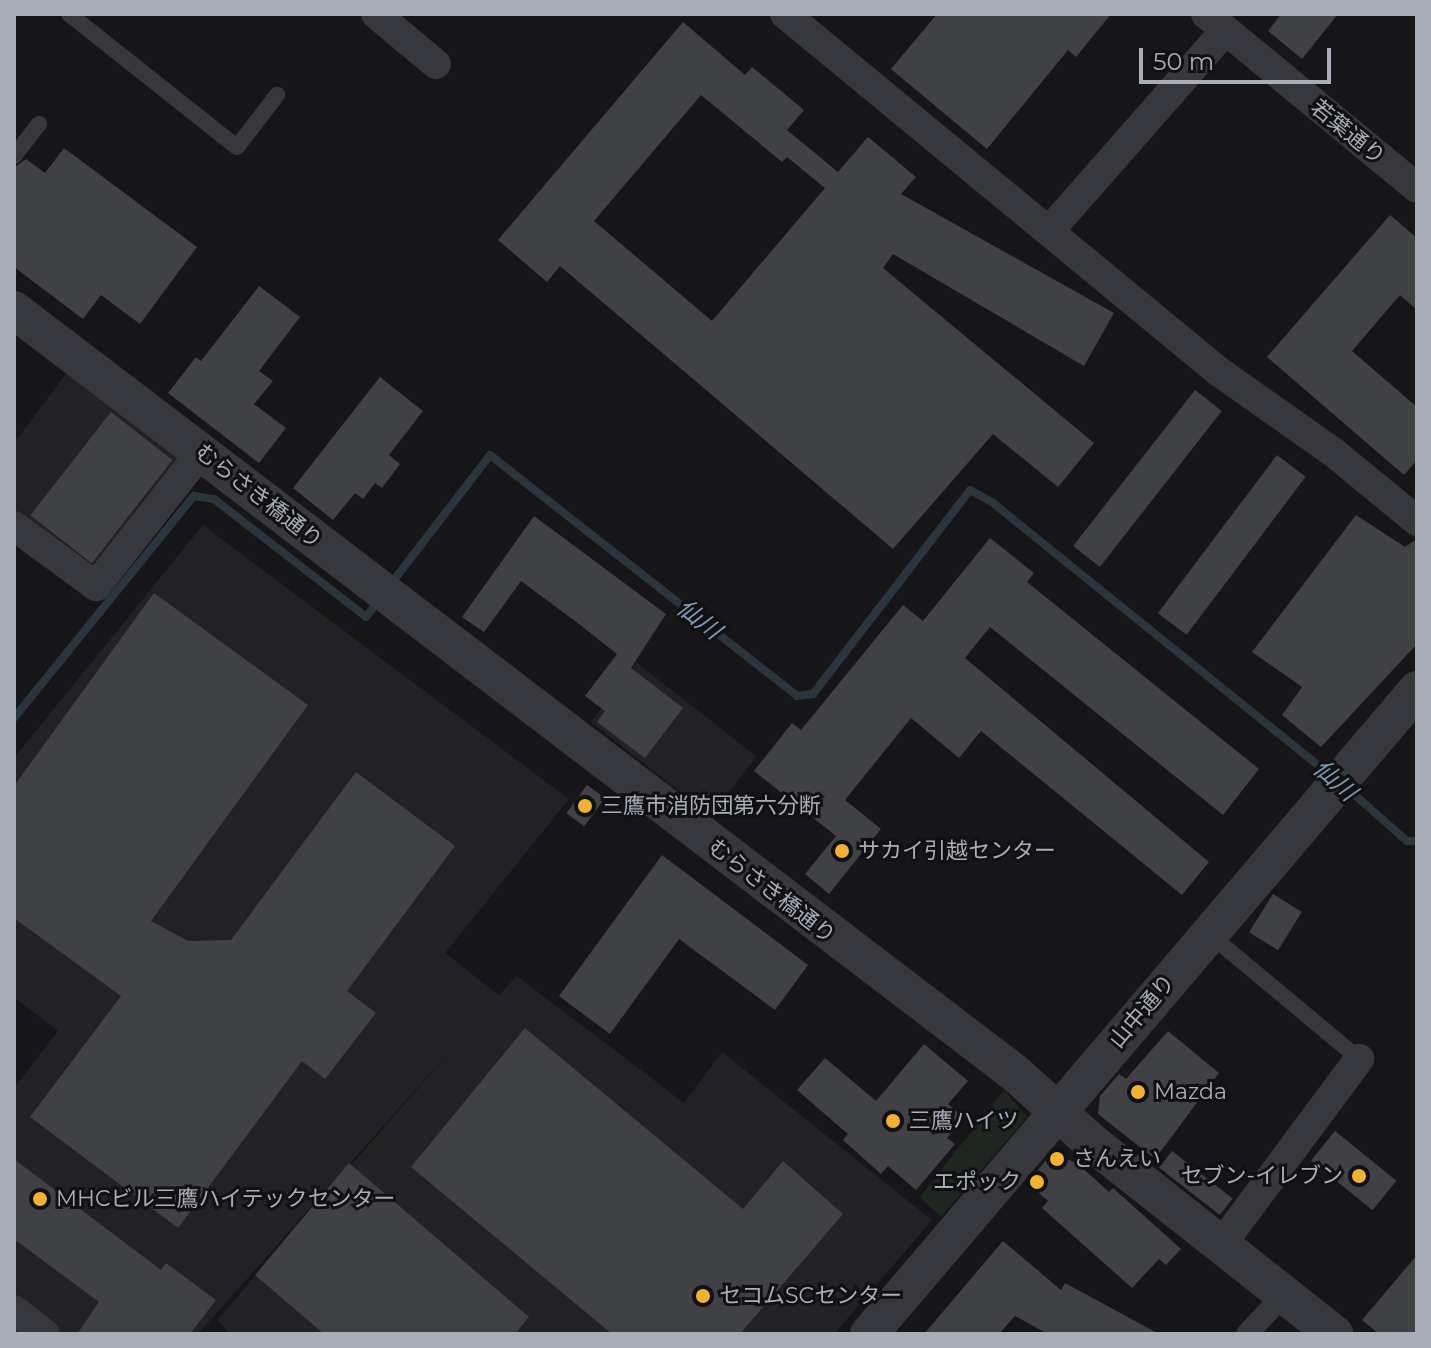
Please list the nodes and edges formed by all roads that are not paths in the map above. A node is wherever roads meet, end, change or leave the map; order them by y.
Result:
1 (69, 14) edge
2 (376, 14) edge
3 (785, 14) edge
4 (1216, 22) edge
5 (436, 64) dead end
6 (277, 95) dead end
7 (39, 124) dead end
8 (14, 156) edge
9 (1417, 188) edge
10 (1050, 230) junction
11 (14, 310) edge
12 (202, 451) junction
13 (1417, 521) edge
14 (14, 526) edge
15 (1417, 690) edge
16 (1208, 933) junction
17 (1359, 1059) joint
18 (1057, 1112) junction
19 (1221, 1245) junction
20 (1271, 1308) dead end
21 (14, 1310) edge
22 (45, 1334) edge
23 (869, 1334) edge
24 (1247, 1334) edge
25 (1334, 1334) edge

1 - 6 lane
2 - 5 street
3 - 10 street
4 - 9 street, 若葉通り
4 - 10 street
7 - 8 lane
10 - 13 street
11 - 12 street, むらさき橋通り
12 - 14 street
12 - 18 street, むらさき橋通り
15 - 16 street, 山中通り
16 - 17 lane
16 - 18 street, 山中通り
17 - 19 street
18 - 19 street, むらさき橋通り
18 - 23 street, 山中通り
19 - 25 street, むらさき橋通り
20 - 24 street
21 - 22 street

